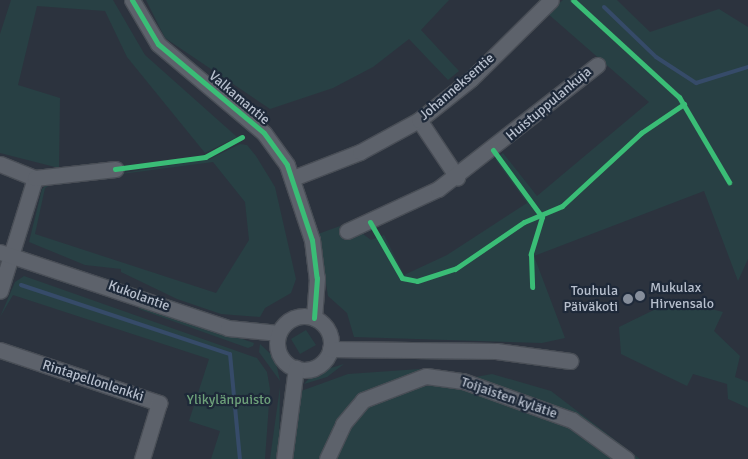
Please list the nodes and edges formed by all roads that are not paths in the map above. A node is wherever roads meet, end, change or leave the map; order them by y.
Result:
1 (132, 0) edge
2 (551, 0) edge
3 (596, 65) dead end
4 (419, 120) junction
5 (0, 164) edge
6 (115, 169) dead end
7 (457, 176) junction
8 (34, 178) junction
9 (293, 178) junction
10 (347, 231) dead end
11 (6, 253) edge
12 (0, 291) edge
13 (314, 318) junction
14 (279, 333) junction
15 (0, 350) edge
16 (330, 350) junction
17 (570, 361) dead end
18 (296, 368) junction
19 (142, 459) edge
20 (284, 459) edge
21 (327, 459) edge
22 (626, 459) edge

1 - 9 street, Valkamantie
2 - 4 street, Johanneksentie
3 - 7 street, Huistuppulankuja
4 - 7 street
4 - 9 street, Johanneksentie
5 - 8 street
6 - 8 street
7 - 10 street, Huistuppulankuja
8 - 11 street
9 - 13 street, Valkamantie
11 - 12 street
11 - 14 street, Kukolantie
13 - 14 street
13 - 16 street
14 - 18 street
15 - 19 street, Rintapellonlenkki
16 - 17 street
16 - 18 street
18 - 20 street
21 - 22 street, Toijaisten kylätie

